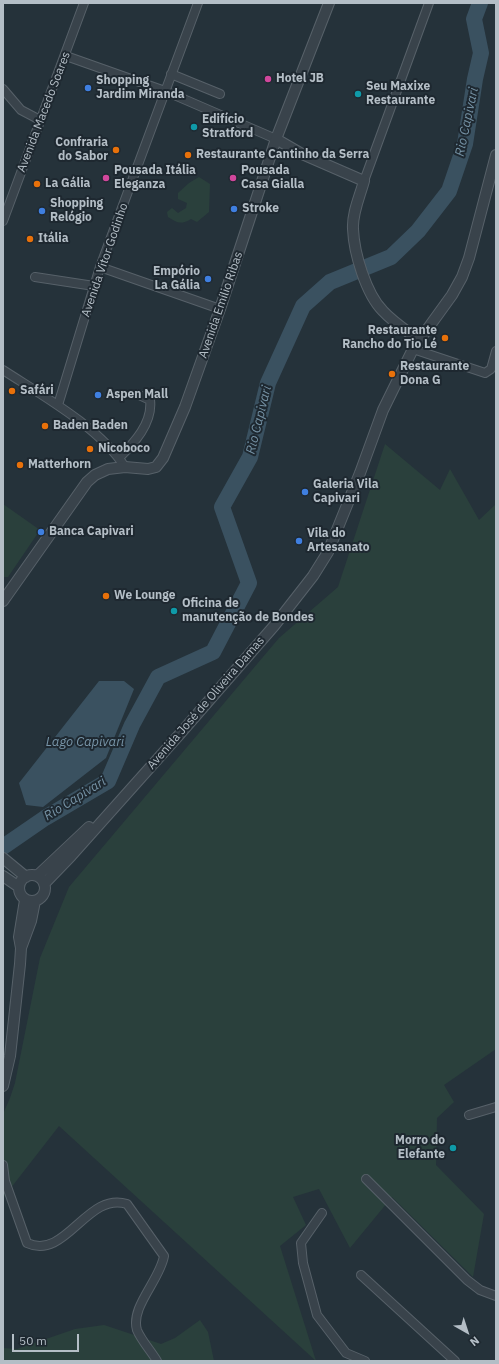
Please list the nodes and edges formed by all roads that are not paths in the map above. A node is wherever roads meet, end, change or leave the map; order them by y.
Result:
1 (84, 3) edge
2 (198, 3) edge
3 (329, 3) edge
4 (429, 3) edge
5 (66, 56) junction
6 (171, 74) junction
7 (3, 89) edge
8 (165, 91) junction
9 (220, 94) dead end
10 (40, 120) junction
11 (276, 139) junction
12 (496, 155) edge
13 (364, 181) junction
14 (3, 220) edge
15 (100, 267) junction
16 (34, 277) dead end
17 (94, 286) junction
18 (220, 309) junction
19 (419, 340) junction
20 (413, 349) junction
21 (496, 351) edge
22 (3, 370) edge
23 (137, 394) dead end
24 (58, 405) junction
25 (122, 463) junction
26 (3, 601) edge
27 (107, 814) junction
28 (3, 858) edge
29 (3, 876) edge
30 (37, 876) junction
31 (26, 877) junction
32 (44, 884) junction
33 (19, 887) junction
34 (30, 900) junction
35 (3, 1086) edge
36 (496, 1107) edge
37 (469, 1115) dead end
38 (3, 1165) edge
39 (366, 1179) dead end
40 (322, 1213) dead end
41 (361, 1275) dead end
42 (496, 1296) edge
43 (157, 1361) edge
44 (365, 1361) edge
45 (455, 1361) edge

1 - 5 street, Avenida Macedo Soares
2 - 6 street, Avenida Vitor Godinho
3 - 11 street, Avenida Emílio Ribas
4 - 13 street
5 - 8 street
5 - 10 street, Avenida Macedo Soares
6 - 8 street, Avenida Vitor Godinho
6 - 9 street
7 - 10 street
8 - 11 street
8 - 15 street, Avenida Vitor Godinho
10 - 14 street, Avenida Macedo Soares
11 - 13 street
11 - 18 street, Avenida Emílio Ribas
12 - 19 street, Avenida José de Oliveira Damas
13 - 19 street
15 - 17 street, Avenida Vitor Godinho
15 - 18 street
16 - 17 street
17 - 24 street, Avenida Vitor Godinho
18 - 25 street, Avenida Emílio Ribas
19 - 20 street, Avenida José de Oliveira Damas
20 - 21 street
20 - 27 street, Avenida José de Oliveira Damas
22 - 24 street
23 - 25 street
24 - 25 street
25 - 26 street
27 - 30 street, Avenida José de Oliveira Damas
27 - 32 street, Avenida José de Oliveira Damas
28 - 31 street
29 - 33 street
30 - 31 street
30 - 32 street
31 - 33 street
32 - 34 street
33 - 34 street
34 - 35 street
36 - 37 street
38 - 43 street
39 - 42 street
40 - 44 street
41 - 45 street

